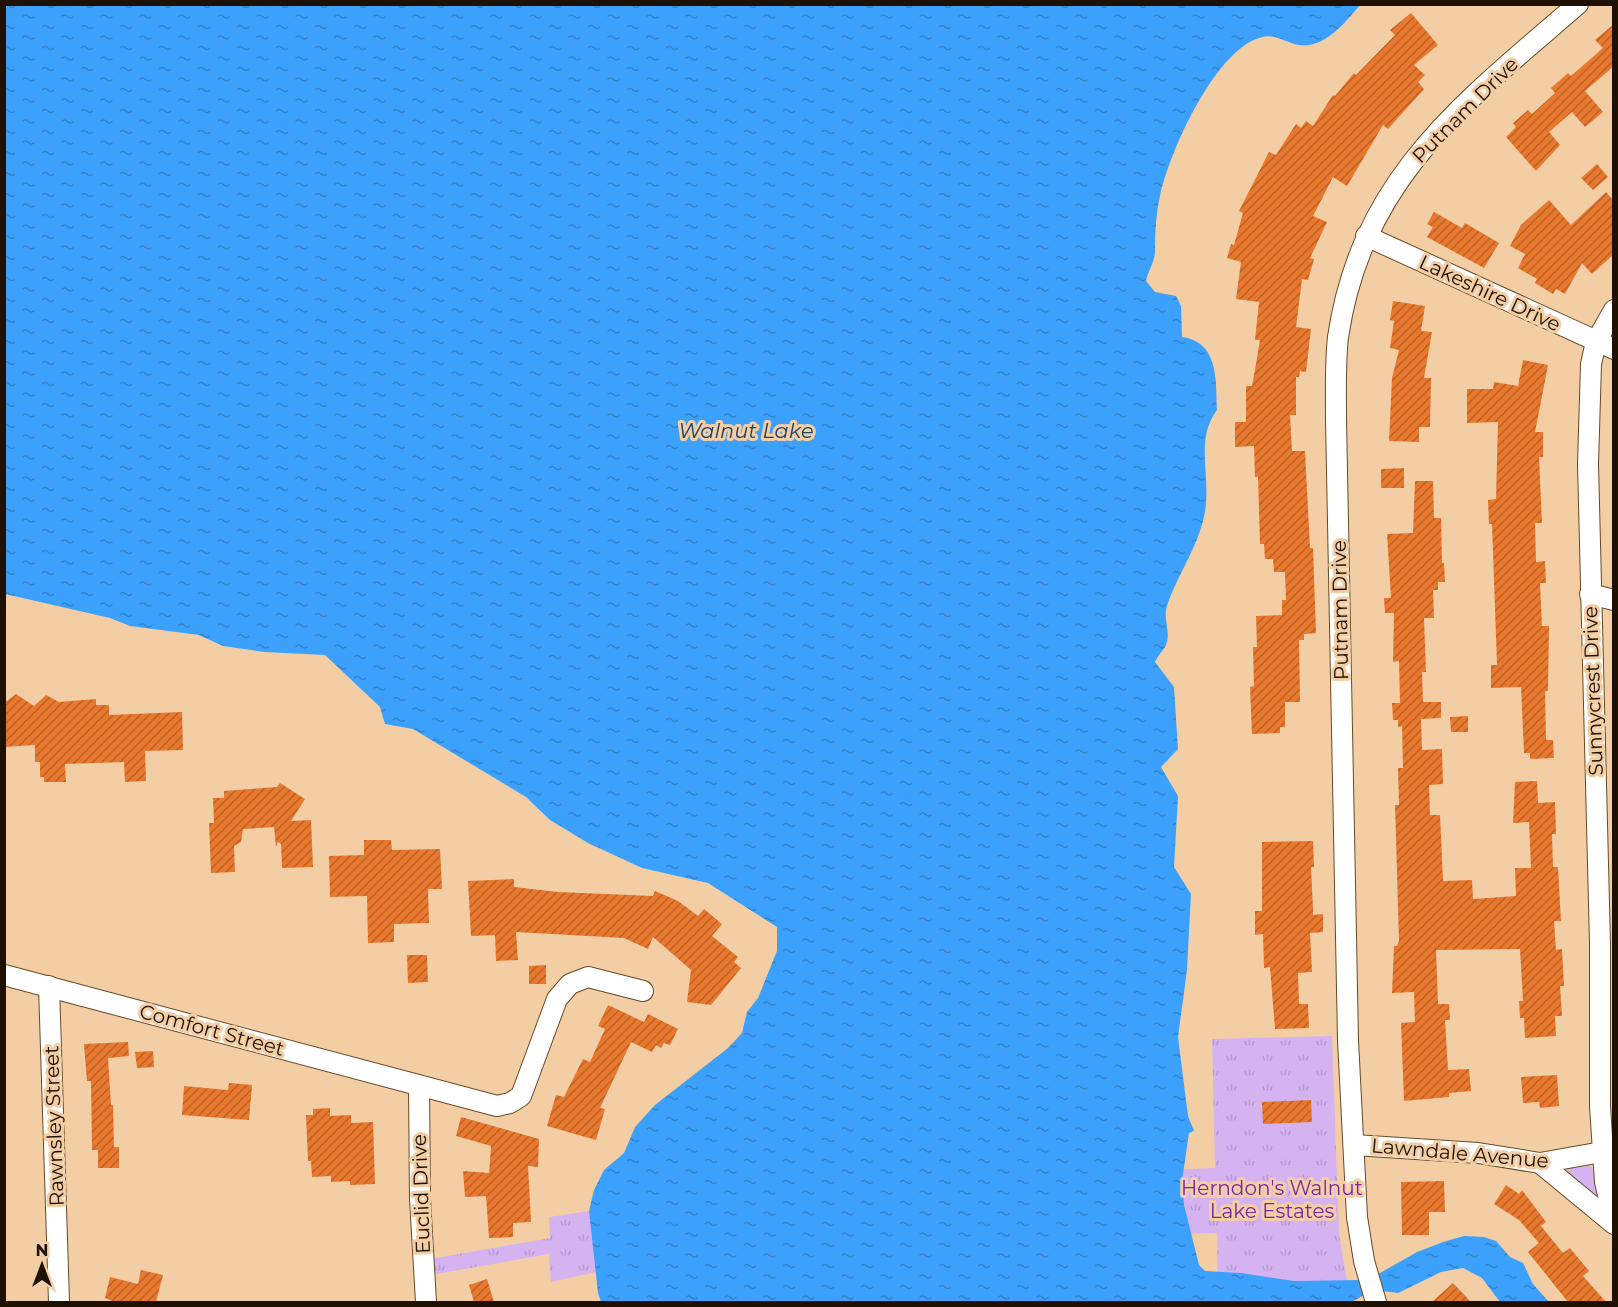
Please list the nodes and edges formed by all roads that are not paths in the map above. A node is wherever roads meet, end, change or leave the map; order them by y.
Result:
1 (1578, 4) edge
2 (1366, 236) junction
3 (1614, 310) edge
4 (1605, 345) edge
5 (1590, 594) junction
6 (1614, 600) edge
7 (1606, 895) edge
8 (4, 975) edge
9 (49, 986) junction
10 (643, 991) dead end
11 (420, 1086) junction
12 (1606, 1144) edge
13 (1354, 1145) junction
14 (1540, 1163) junction
15 (1614, 1223) edge
16 (59, 1302) edge
17 (426, 1302) edge
18 (1377, 1302) edge

1 - 2 street, Putnam Drive
2 - 4 street, Lakeshire Drive
2 - 13 street, Putnam Drive
3 - 4 street, Sunnycrest Drive
4 - 5 street, Sunnycrest Drive
5 - 6 street
5 - 7 street, Sunnycrest Drive
7 - 12 street, Sunnycrest Drive
8 - 9 street, Comfort Street
9 - 11 street, Comfort Street
9 - 16 street, Rawnsley Street
10 - 11 street, Comfort Street
11 - 17 street, Euclid Drive
12 - 14 street, Lawndale Avenue
12 - 15 street, Sunnycrest Drive
13 - 14 street, Lawndale Avenue
13 - 18 street, Putnam Drive
14 - 15 street

